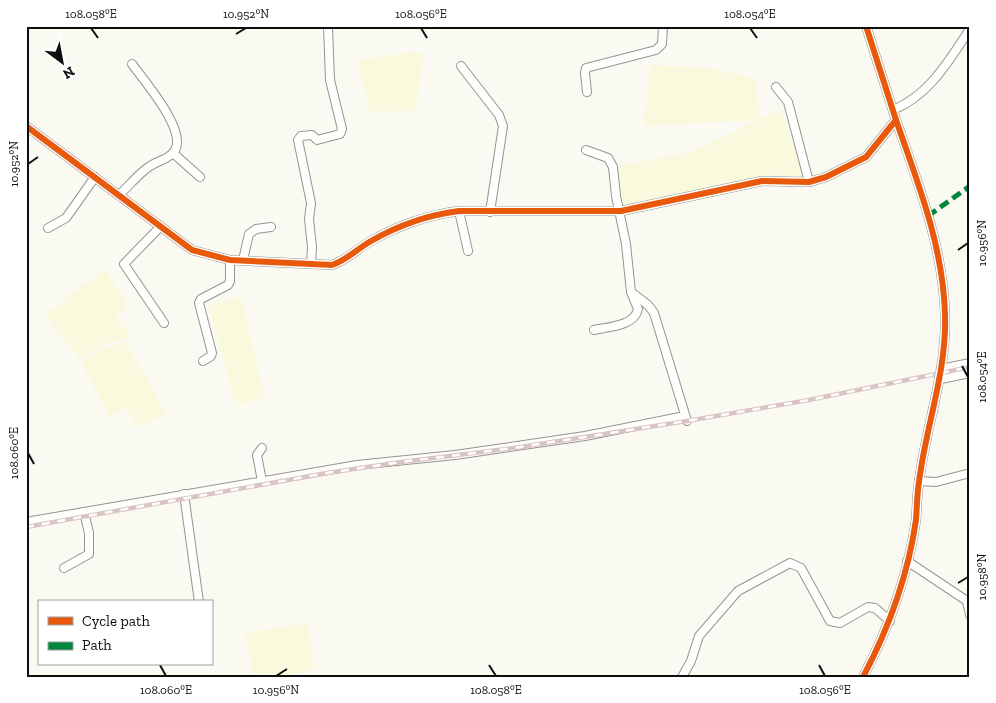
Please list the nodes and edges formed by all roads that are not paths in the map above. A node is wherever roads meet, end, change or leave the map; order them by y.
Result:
1 (328, 26) edge
2 (663, 26) edge
3 (866, 26) edge
4 (970, 29) edge
5 (132, 64) dead end
6 (461, 66) dead end
7 (776, 87) dead end
8 (588, 92) dead end
9 (893, 110) junction
10 (896, 120) junction
11 (26, 126) edge
12 (586, 150) dead end
13 (173, 154) junction
14 (95, 177) junction
15 (200, 177) dead end
16 (809, 182) junction
17 (119, 195) junction
18 (459, 211) junction
19 (621, 211) junction
20 (490, 212) junction
21 (271, 227) dead end
22 (48, 228) dead end
23 (160, 228) junction
24 (468, 250) dead end
25 (230, 260) junction
26 (243, 260) junction
27 (311, 264) junction
28 (631, 292) junction
29 (164, 323) dead end
30 (594, 330) dead end
31 (203, 361) dead end
32 (970, 363) edge
33 (941, 368) junction
34 (970, 374) edge
35 (941, 379) junction
36 (262, 448) dead end
37 (970, 473) edge
38 (262, 481) junction
39 (919, 481) junction
40 (184, 494) junction
41 (84, 512) junction
42 (26, 522) edge
43 (908, 561) junction
44 (64, 568) dead end
45 (199, 600) edge
46 (969, 602) edge
47 (970, 615) edge
48 (890, 621) junction
49 (682, 677) edge
50 (863, 677) edge

1 - 27 street
2 - 8 street
3 - 9 street
4 - 9 street
5 - 13 street
6 - 20 street
7 - 16 street
9 - 10 street
10 - 16 street
10 - 33 street
11 - 14 street
12 - 19 street
13 - 15 street
13 - 17 street
14 - 17 street
14 - 22 street
16 - 19 street
17 - 23 street
18 - 20 street
18 - 24 street
18 - 27 street
19 - 20 street
19 - 28 street
21 - 26 street
23 - 25 street
23 - 29 street
25 - 26 street
25 - 31 street
26 - 27 street
28 - 30 street
28 - 38 street
32 - 33 street
33 - 35 street
34 - 35 street
35 - 39 street
36 - 38 street
37 - 39 street
38 - 40 street
39 - 43 street
40 - 41 street
40 - 45 street
41 - 42 street
41 - 44 street
43 - 46 street
43 - 48 street
46 - 47 street
48 - 49 street
48 - 50 street

